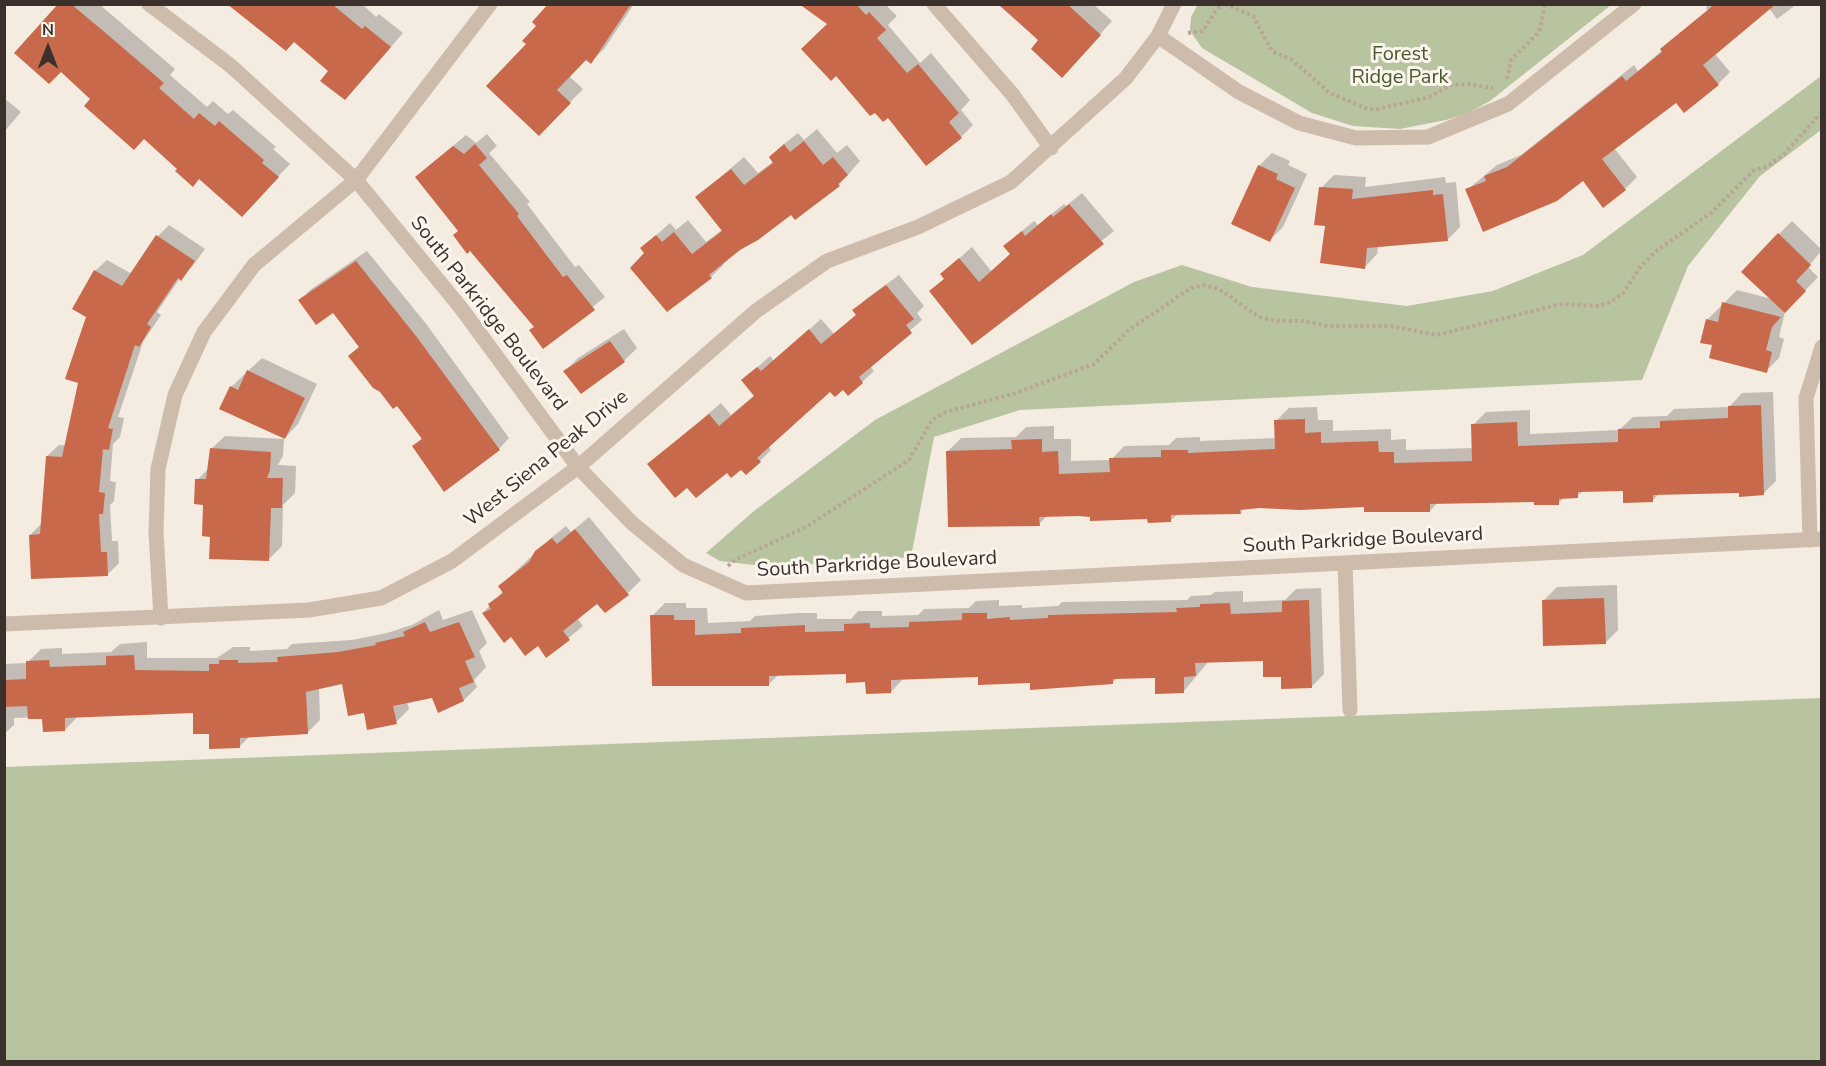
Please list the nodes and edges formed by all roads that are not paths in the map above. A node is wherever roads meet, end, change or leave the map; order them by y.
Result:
1 (149, 4) edge
2 (490, 4) edge
3 (934, 4) edge
4 (1173, 4) edge
5 (1634, 4) edge
6 (1158, 36) junction
7 (1051, 148) junction
8 (356, 180) junction
9 (1821, 347) edge
10 (578, 467) junction
11 (1816, 540) edge
12 (1345, 562) junction
13 (161, 618) junction
14 (4, 624) edge
15 (1350, 710) dead end

1 - 8 street, South Parkridge Boulevard
2 - 8 street
3 - 7 street
4 - 6 street, West Siena Peak Drive
5 - 6 street
6 - 7 street, West Siena Peak Drive
7 - 10 street, West Siena Peak Drive
8 - 10 street, South Parkridge Boulevard
8 - 13 street
9 - 11 street
10 - 12 street, South Parkridge Boulevard
10 - 13 street, West Siena Peak Drive
11 - 12 street, South Parkridge Boulevard
12 - 15 street
13 - 14 street, West Siena Peak Drive

